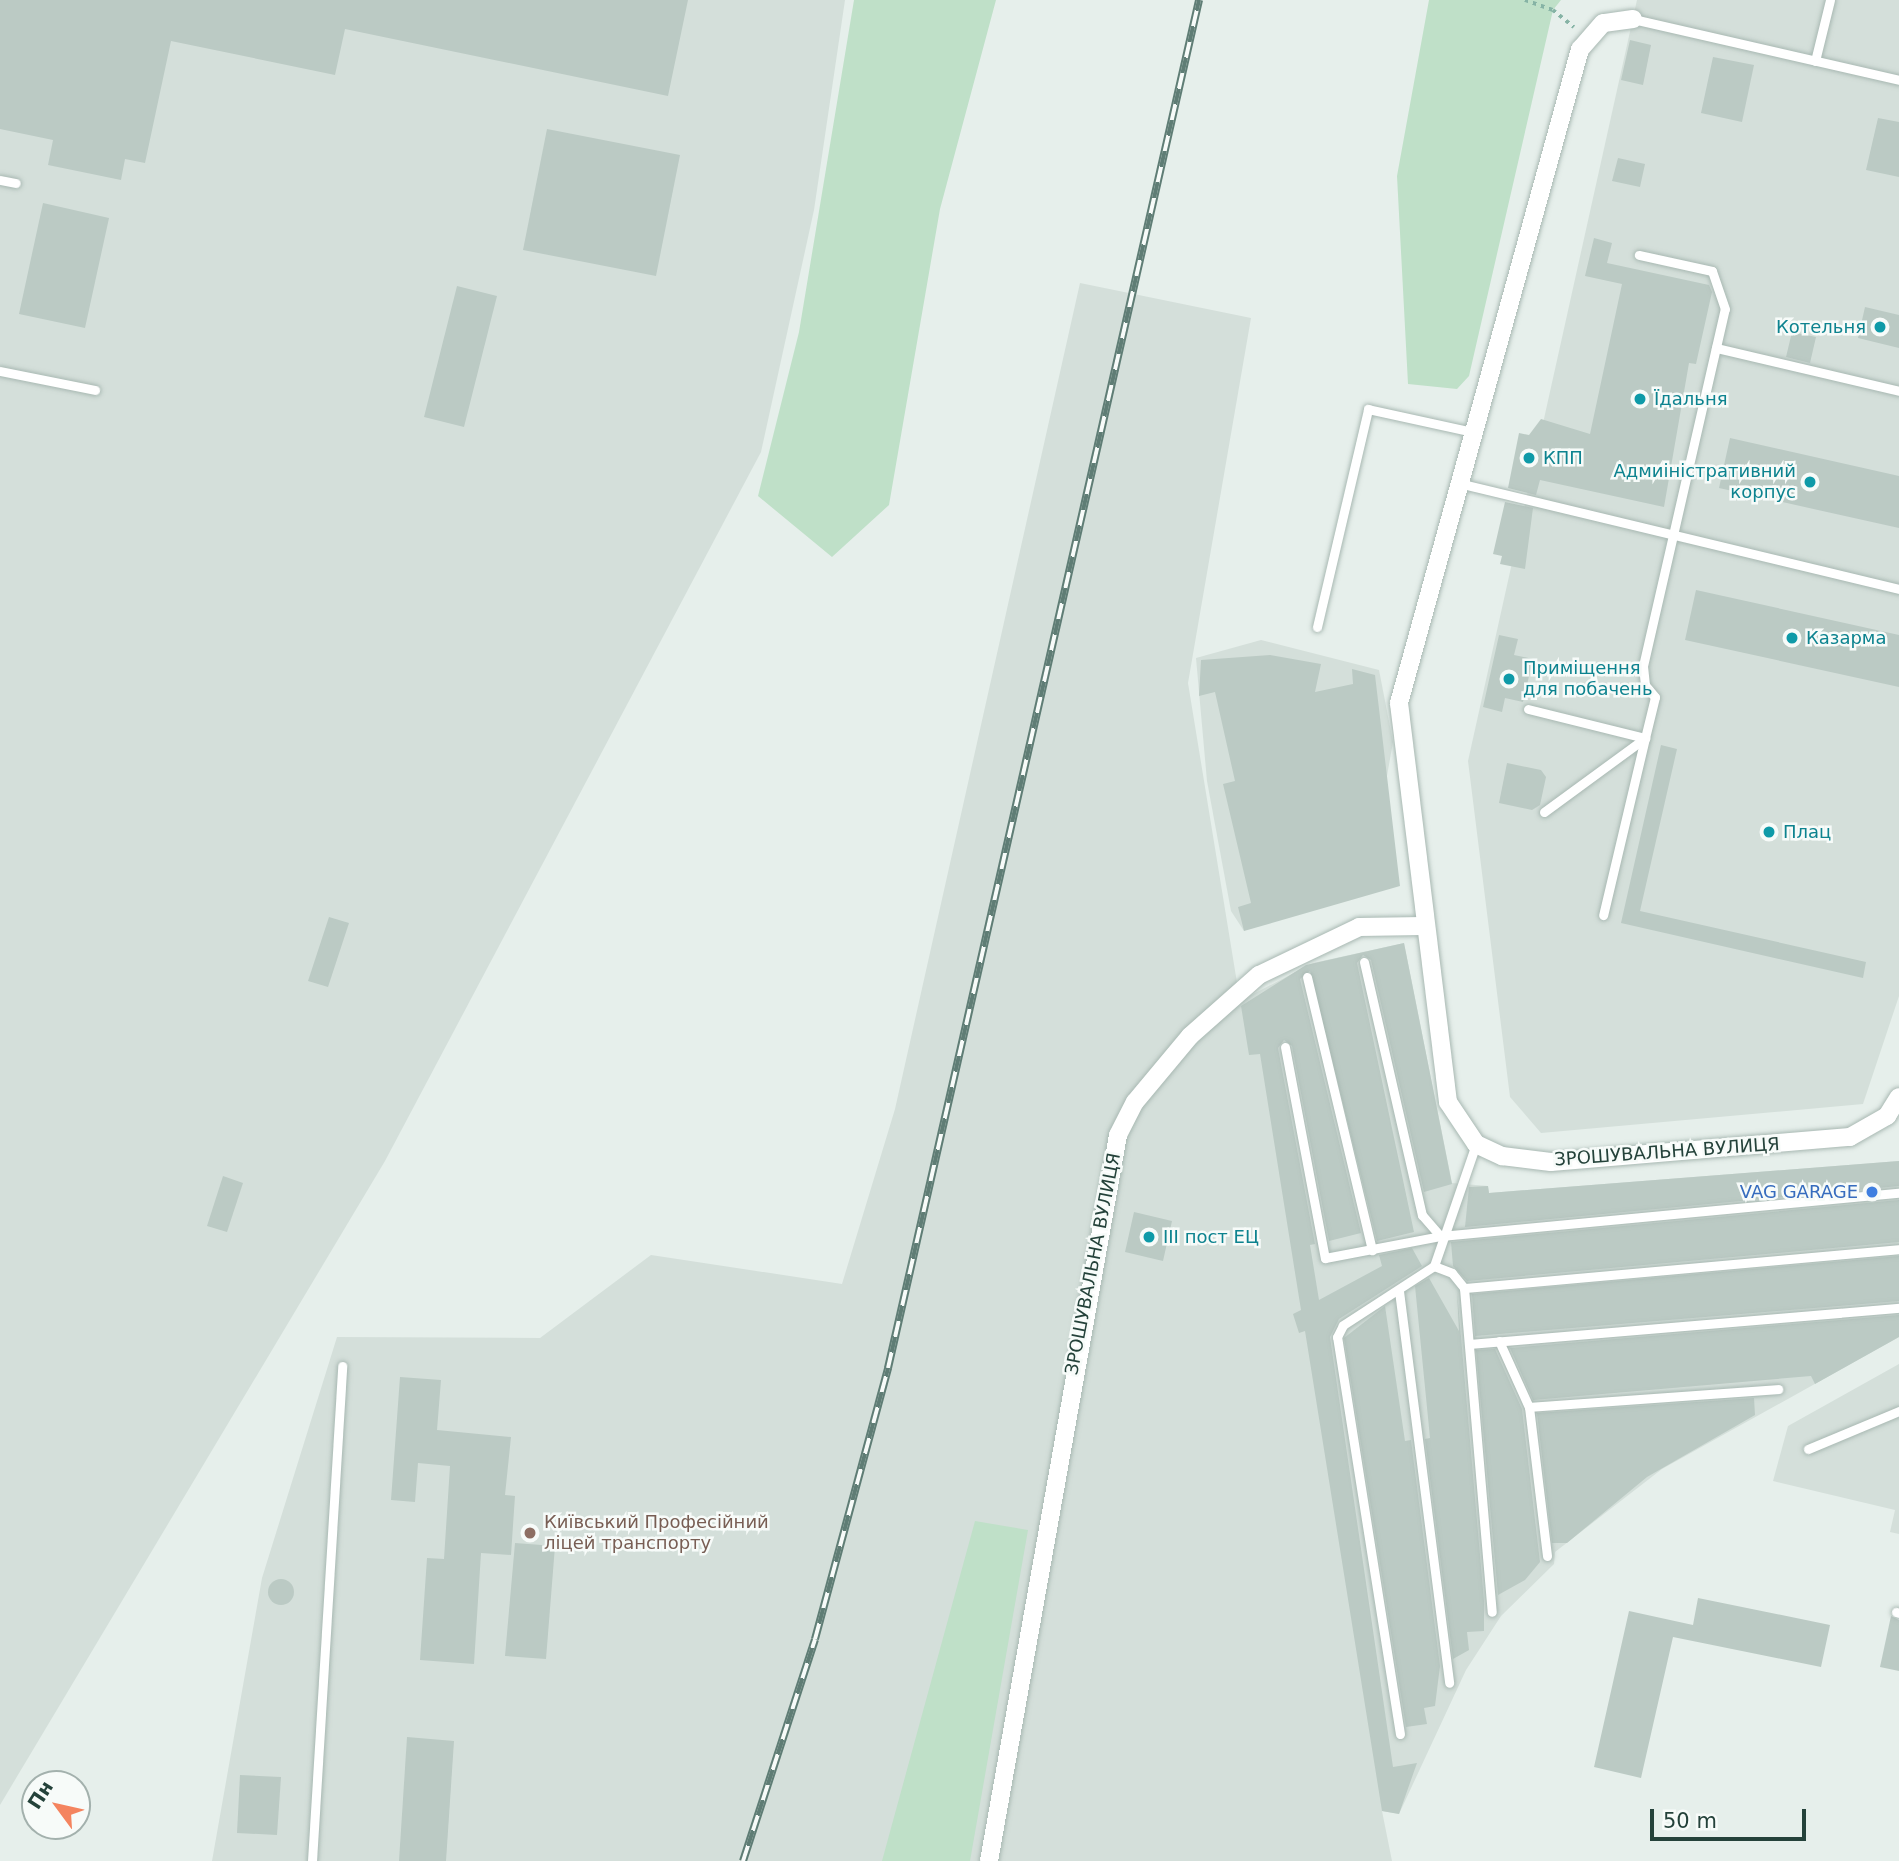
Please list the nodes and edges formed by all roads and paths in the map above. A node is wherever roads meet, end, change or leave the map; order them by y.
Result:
1 (1525, 0) edge
2 (1830, 0) edge
3 (1633, 19) joint
4 (1580, 49) junction
5 (1815, 61) junction
6 (1899, 80) edge
7 (0, 180) edge
8 (16, 183) dead end
9 (1639, 255) dead end
10 (1716, 348) junction
11 (0, 371) edge
12 (95, 390) dead end
13 (1899, 391) edge
14 (1472, 432) junction
15 (1458, 483) junction
16 (1673, 534) junction
17 (1899, 589) edge
18 (1317, 627) dead end
19 (1528, 709) dead end
20 (1646, 738) junction
21 (1544, 812) dead end
22 (1603, 915) dead end
23 (1423, 926) junction
24 (1364, 962) dead end
25 (1307, 977) dead end
26 (1285, 1047) dead end
27 (1899, 1097) edge
28 (1476, 1144) junction
29 (1899, 1193) edge
30 (1440, 1236) junction
31 (1899, 1249) edge
32 (1372, 1250) junction
33 (1434, 1266) junction
34 (1464, 1288) junction
35 (1399, 1291) junction
36 (1899, 1308) edge
37 (1499, 1341) junction
38 (1469, 1344) junction
39 (342, 1366) dead end
40 (1778, 1388) dead end
41 (1530, 1407) junction
42 (1899, 1411) edge
43 (1808, 1449) dead end
44 (1547, 1556) dead end
45 (1492, 1612) dead end
46 (1450, 1683) dead end
47 (1400, 1734) dead end
48 (312, 1861) edge
49 (989, 1861) edge

1 - 4 path
2 - 5 lane
3 - 4 street
3 - 5 lane
4 - 14 street
5 - 6 lane
7 - 8 lane
9 - 10 lane
10 - 13 lane
10 - 16 lane
11 - 12 lane
14 - 15 street
14 - 18 lane
15 - 16 lane
15 - 23 street
16 - 17 lane
16 - 20 lane
19 - 20 lane
20 - 21 lane
20 - 22 lane
23 - 28 street
23 - 49 street, ЗРОШУВАЛЬНА ВУЛИЦЯ
24 - 30 lane
25 - 32 lane
26 - 32 lane
27 - 28 street, ЗРОШУВАЛЬНА ВУЛИЦЯ
28 - 30 lane
29 - 30 lane
30 - 32 lane
30 - 33 lane
31 - 34 lane
33 - 34 lane
33 - 35 lane
34 - 38 lane
35 - 46 lane
35 - 47 lane
36 - 37 lane
37 - 38 lane
37 - 41 lane
38 - 45 lane
39 - 48 lane
40 - 41 lane
41 - 44 lane
42 - 43 lane

